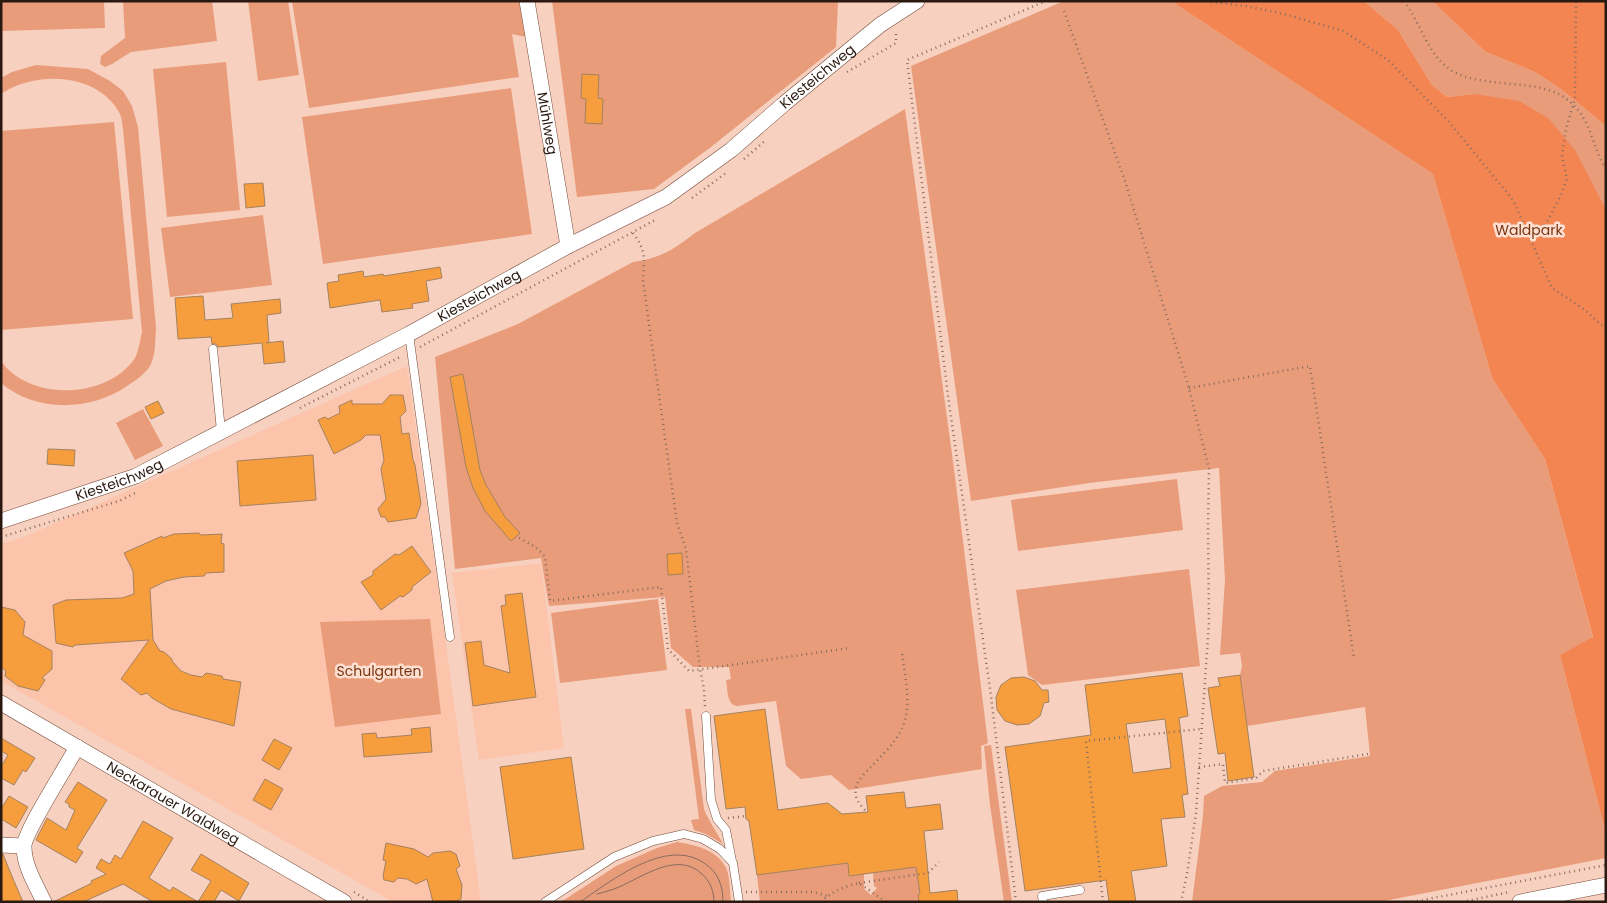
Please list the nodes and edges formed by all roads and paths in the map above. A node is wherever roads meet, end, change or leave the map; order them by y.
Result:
1 (527, 1) edge
2 (917, 1) edge
3 (1046, 1) edge
4 (1201, 1) edge
5 (1404, 1) edge
6 (1576, 1) edge
7 (1064, 11) dead end
8 (1573, 104) junction
9 (1606, 169) edge
10 (1532, 241) junction
11 (641, 243) dead end
12 (568, 246) junction
13 (1606, 329) edge
14 (408, 334) junction
15 (213, 349) dead end
16 (1188, 388) junction
17 (221, 431) junction
18 (1, 521) edge
19 (519, 538) dead end
20 (450, 637) dead end
21 (850, 648) dead end
22 (902, 651) dead end
23 (1354, 658) dead end
24 (700, 669) junction
25 (1, 703) edge
26 (706, 716) joint
27 (1201, 729) junction
28 (77, 747) junction
29 (1368, 754) dead end
30 (1199, 766) junction
31 (864, 810) dead end
32 (746, 816) dead end
33 (717, 819) junction
34 (1, 845) edge
35 (23, 846) junction
36 (733, 862) junction
37 (939, 862) dead end
38 (1606, 865) edge
39 (858, 883) junction
40 (1606, 885) edge
41 (1080, 890) dead end
42 (738, 893) junction
43 (827, 896) junction
44 (44, 902) edge
45 (344, 902) edge
46 (545, 902) edge
47 (739, 902) edge
48 (821, 902) edge
49 (886, 902) edge
50 (1016, 902) edge
51 (1043, 902) edge
52 (1102, 902) edge
53 (1181, 902) edge
54 (1412, 902) edge
55 (1520, 902) edge

1 - 12 street, Mühlweg
2 - 12 street, Kiesteichweg
3 - 50 path
4 - 10 path
5 - 8 path
6 - 8 path
7 - 16 path
8 - 9 path
8 - 10 path
10 - 13 path
11 - 24 path
12 - 14 street, Kiesteichweg
14 - 17 street, Kiesteichweg
14 - 20 lane
15 - 17 lane
16 - 23 path
16 - 27 path
17 - 18 street, Kiesteichweg
19 - 24 path
21 - 24 path
22 - 31 path
24 - 26 path
25 - 28 street, Neckarauer Waldweg
26 - 33 lane
27 - 30 path
27 - 52 path
28 - 35 street
28 - 45 street, Neckarauer Waldweg
29 - 30 path
30 - 53 path
32 - 33 path
33 - 36 lane
34 - 35 street
35 - 44 street
36 - 42 lane
36 - 46 lane
37 - 39 path
38 - 54 path
39 - 43 path
39 - 49 path
40 - 55 street
41 - 51 lane
42 - 43 path
42 - 47 lane
43 - 48 path

